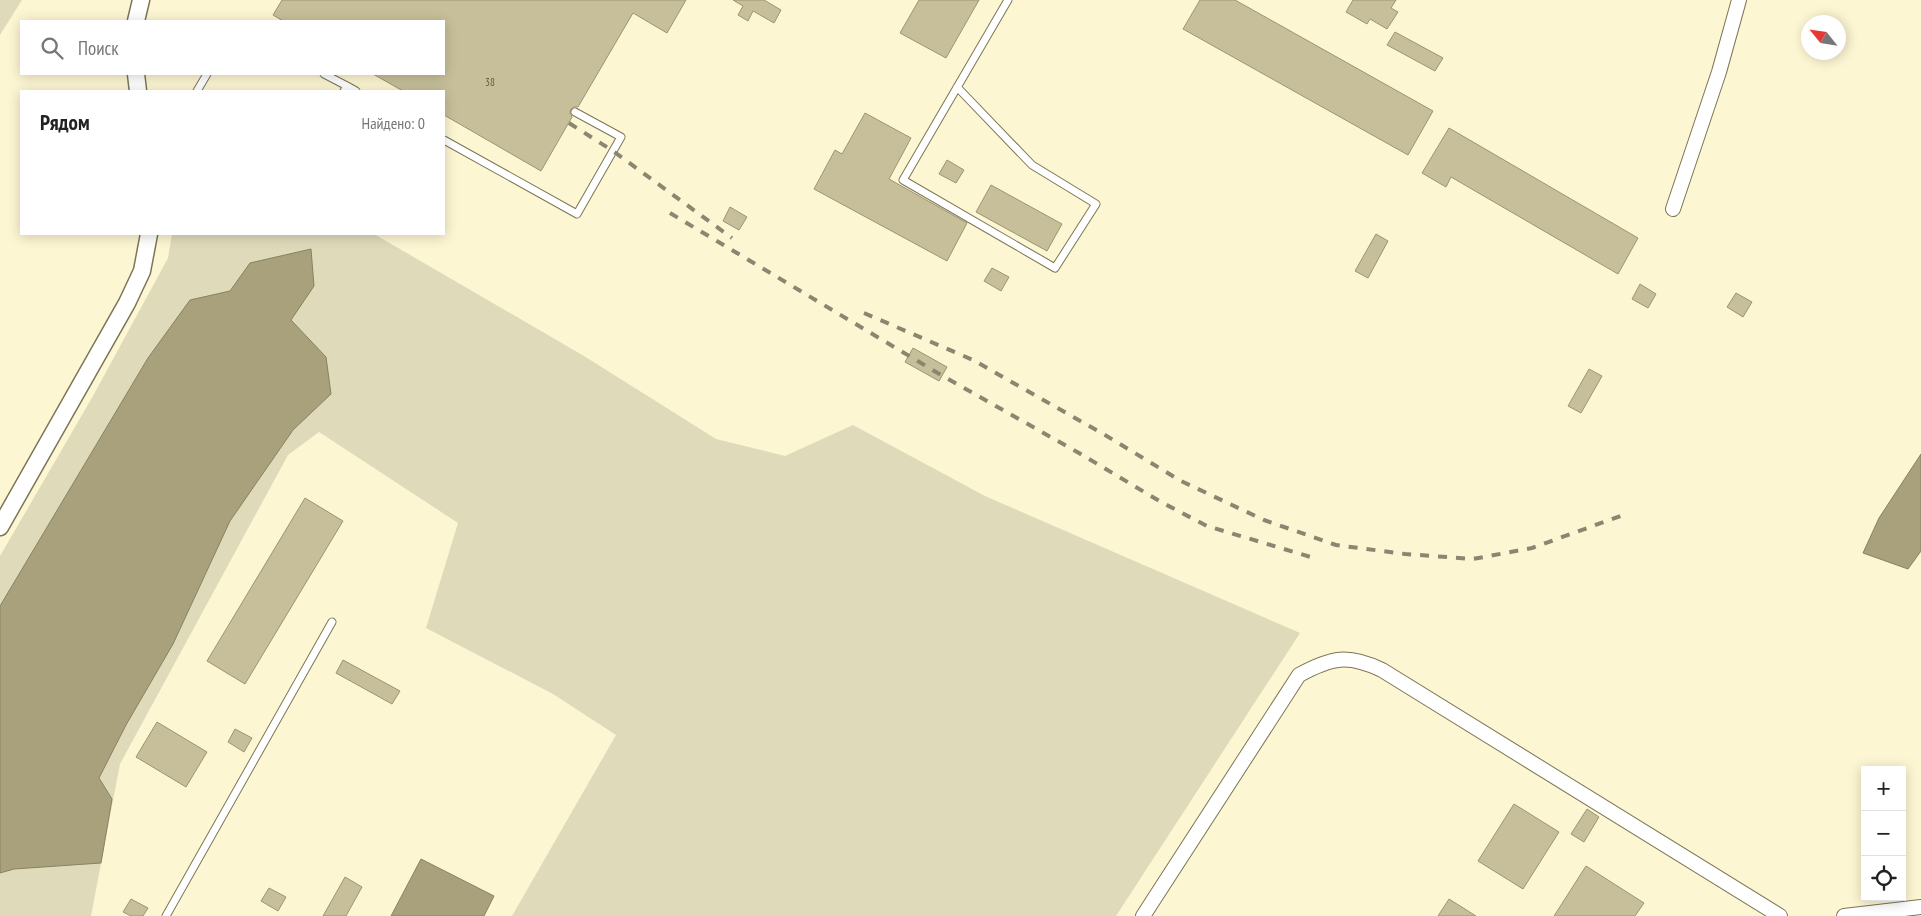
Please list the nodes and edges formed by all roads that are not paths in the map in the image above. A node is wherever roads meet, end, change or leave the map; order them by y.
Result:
1 (141, 0) edge
2 (1008, 0) edge
3 (1739, 0) edge
4 (136, 20) edge
5 (136, 75) edge
6 (206, 75) edge
7 (325, 75) edge
8 (957, 87) junction
9 (346, 89) edge
10 (138, 90) edge
11 (198, 90) edge
12 (575, 112) dead end
13 (445, 141) edge
14 (1673, 209) dead end
15 (149, 235) edge
16 (0, 527) edge
17 (332, 622) dead end
18 (1921, 907) edge
19 (1891, 913) edge
20 (166, 916) edge
21 (1143, 916) edge
22 (1780, 916) edge
23 (1844, 916) edge

1 - 4 street
2 - 8 lane
3 - 14 street
5 - 10 street
6 - 11 lane
7 - 9 lane
8 - 8 lane
12 - 13 lane
15 - 16 street
17 - 20 lane
18 - 19 street
19 - 23 street
21 - 22 street

